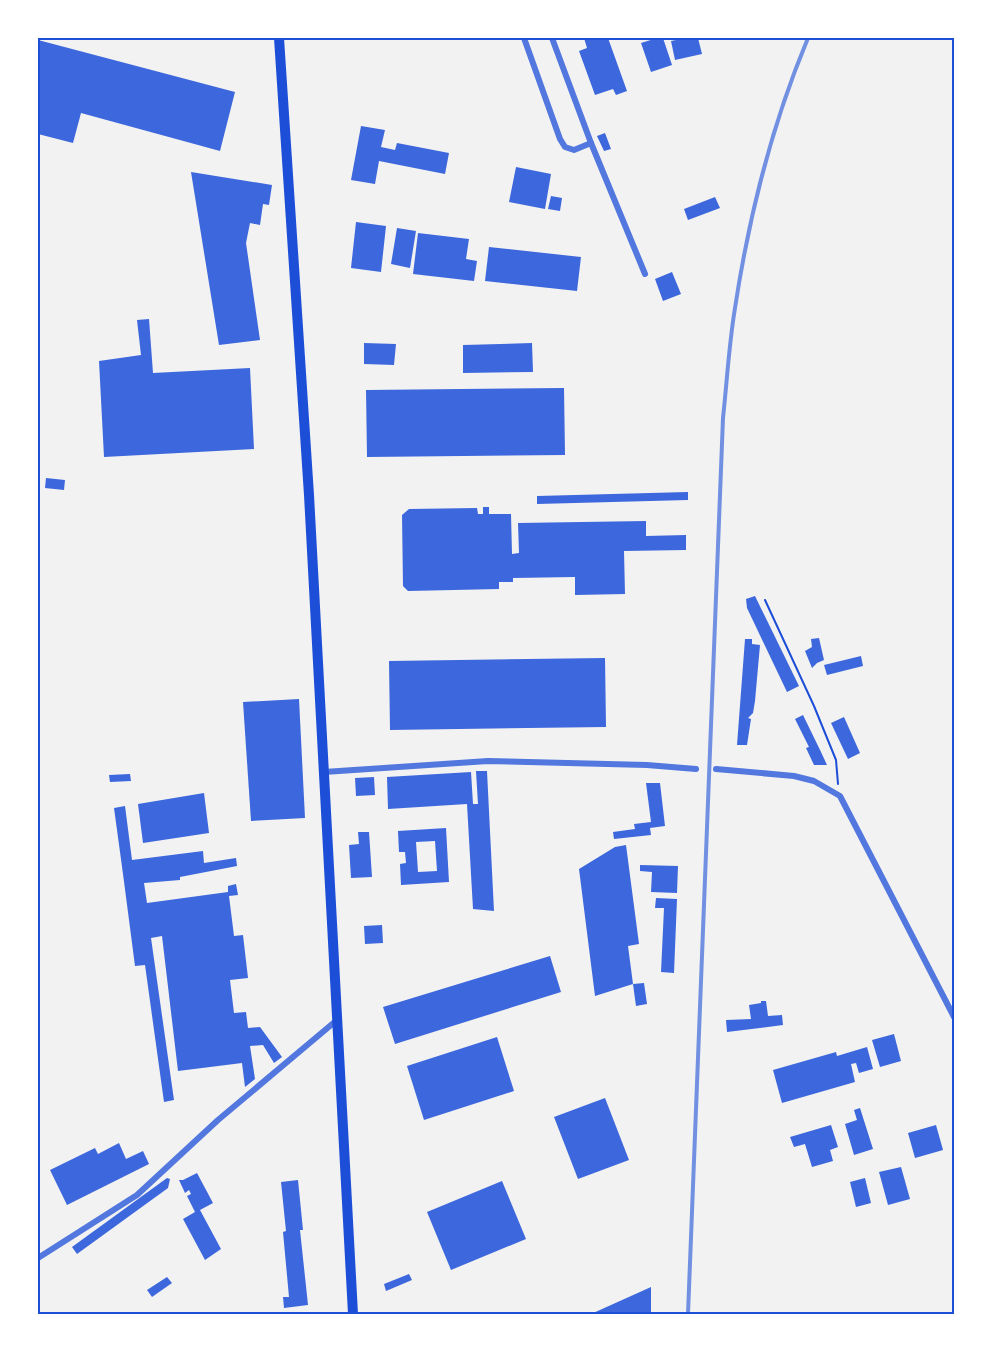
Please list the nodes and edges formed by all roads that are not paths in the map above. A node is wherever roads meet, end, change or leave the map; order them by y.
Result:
1 (279, 38) edge
2 (524, 38) edge
3 (552, 38) edge
4 (591, 143) junction
5 (645, 274) dead end
6 (696, 769) dead end
7 (716, 769) dead end
8 (324, 772) junction
9 (954, 1017) edge
10 (337, 1020) junction
11 (38, 1258) edge
12 (353, 1314) edge

1 - 8 main road
2 - 4 street
3 - 4 street
4 - 5 street
6 - 8 street
7 - 9 street
8 - 10 main road
10 - 11 street
10 - 12 main road

